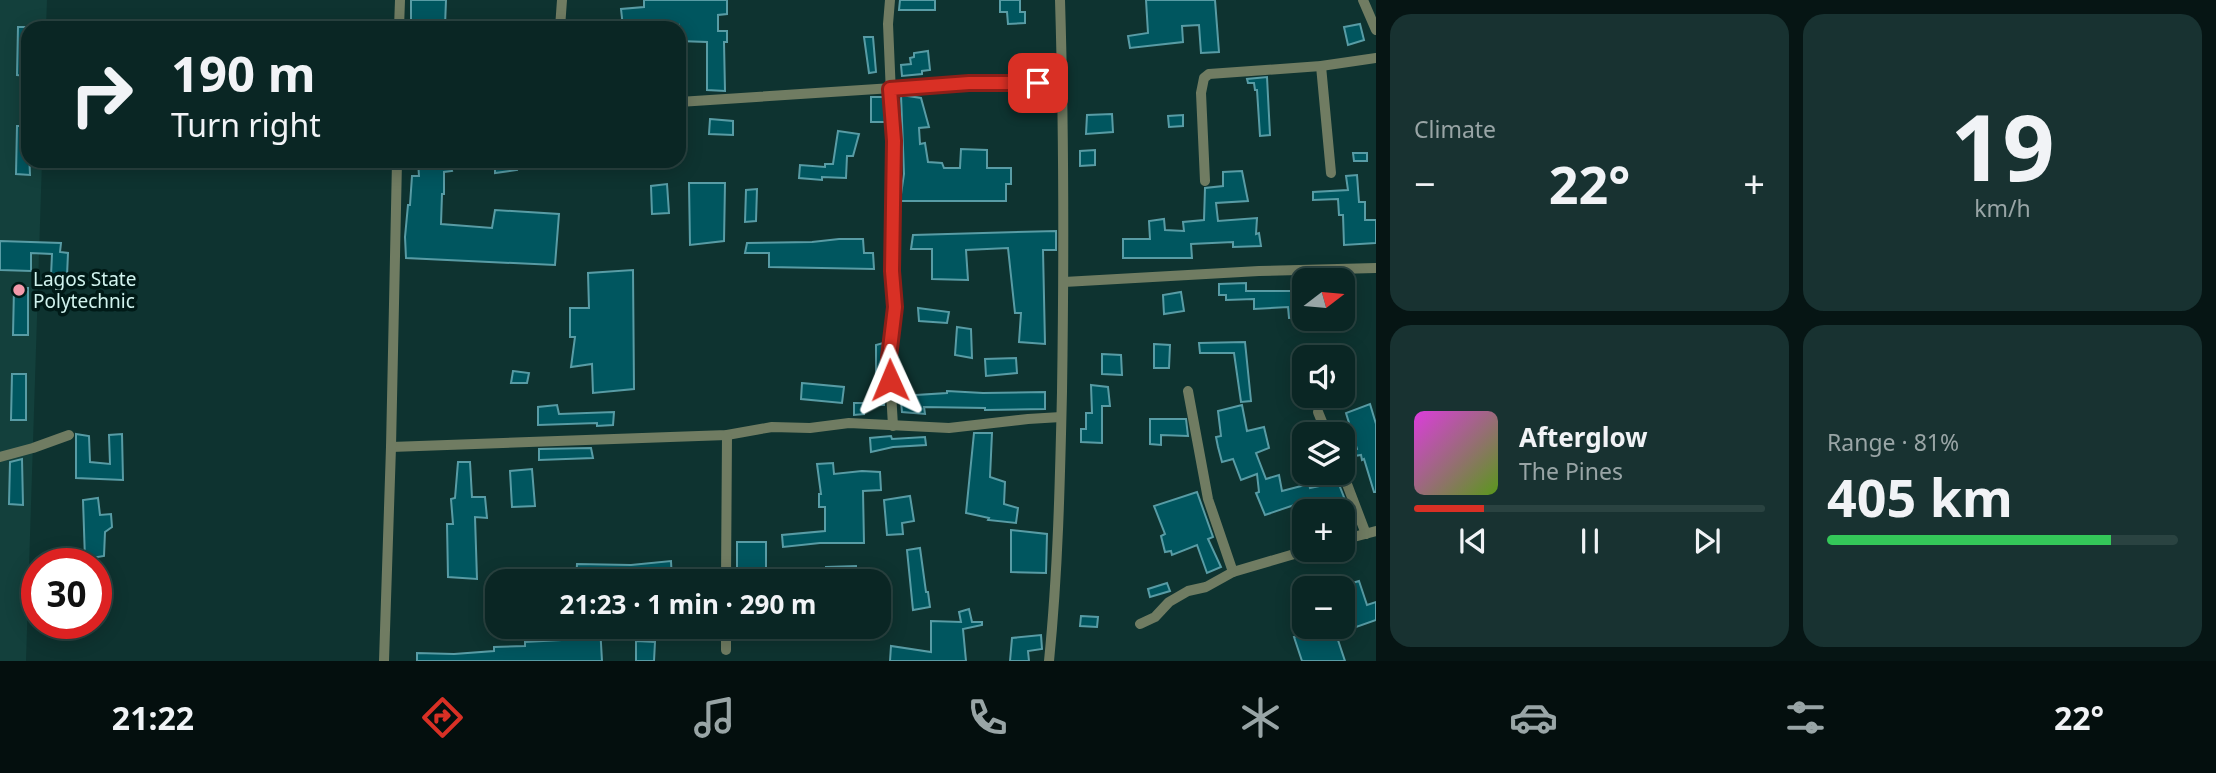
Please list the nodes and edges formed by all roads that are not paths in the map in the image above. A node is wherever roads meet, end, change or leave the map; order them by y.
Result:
1 (400, 0) edge
2 (562, 0) edge
3 (890, 0) edge
4 (1060, 0) edge
5 (1363, 0) edge
6 (399, 21) edge
7 (560, 21) edge
8 (1376, 30) edge
9 (1376, 58) edge
10 (1321, 66) junction
11 (1061, 83) junction
12 (890, 89) junction
13 (686, 102) edge
14 (397, 168) edge
15 (1331, 173) dead end
16 (1205, 181) dead end
17 (1376, 268) edge
18 (1064, 282) junction
19 (1188, 391) dead end
20 (1318, 412) dead end
21 (1061, 417) junction
22 (1322, 422) edge
23 (893, 426) junction
24 (69, 435) dead end
25 (727, 435) junction
26 (391, 447) junction
27 (0, 457) edge
28 (1349, 485) edge
29 (1371, 532) edge
30 (1292, 555) edge
31 (726, 569) edge
32 (1233, 572) junction
33 (1140, 624) dead end
34 (726, 639) edge
35 (726, 650) dead end
36 (384, 661) edge
37 (1049, 661) edge

1 - 6 street
2 - 7 street
3 - 12 street
4 - 11 street
5 - 8 street
9 - 10 street
10 - 15 street
10 - 16 street
11 - 12 street
11 - 18 street
12 - 13 street
12 - 23 street
14 - 26 street
17 - 18 street
18 - 21 street
19 - 32 street
20 - 22 street
21 - 23 street
21 - 37 street
23 - 25 street
24 - 27 street
25 - 26 street
25 - 31 street
26 - 36 street
28 - 29 street
30 - 32 street
32 - 33 street
34 - 35 street

